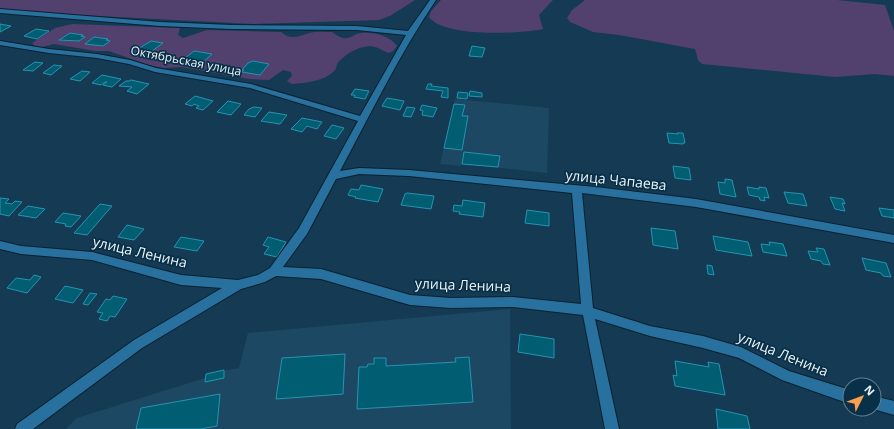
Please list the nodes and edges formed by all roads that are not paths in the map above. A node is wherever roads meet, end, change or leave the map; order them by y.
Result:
1 (433, 0) edge
2 (0, 12) edge
3 (410, 33) junction
4 (0, 43) edge
5 (363, 120) junction
6 (333, 176) junction
7 (577, 189) junction
8 (894, 239) edge
9 (0, 244) edge
10 (274, 271) junction
11 (238, 285) junction
12 (588, 313) junction
13 (842, 394) edge
14 (882, 405) edge
15 (894, 408) edge
16 (22, 429) edge
17 (612, 429) edge

1 - 3 street
2 - 3 street
3 - 5 street
4 - 5 street, Октябрьская улица
5 - 6 street
6 - 7 street, улица Чапаева
6 - 10 street
7 - 8 street, улица Чапаева
7 - 12 street
9 - 11 street, улица Ленина
10 - 11 street, улица Ленина
10 - 12 street, улица Ленина
11 - 16 street
12 - 13 street, улица Ленина
12 - 17 street
14 - 15 street

